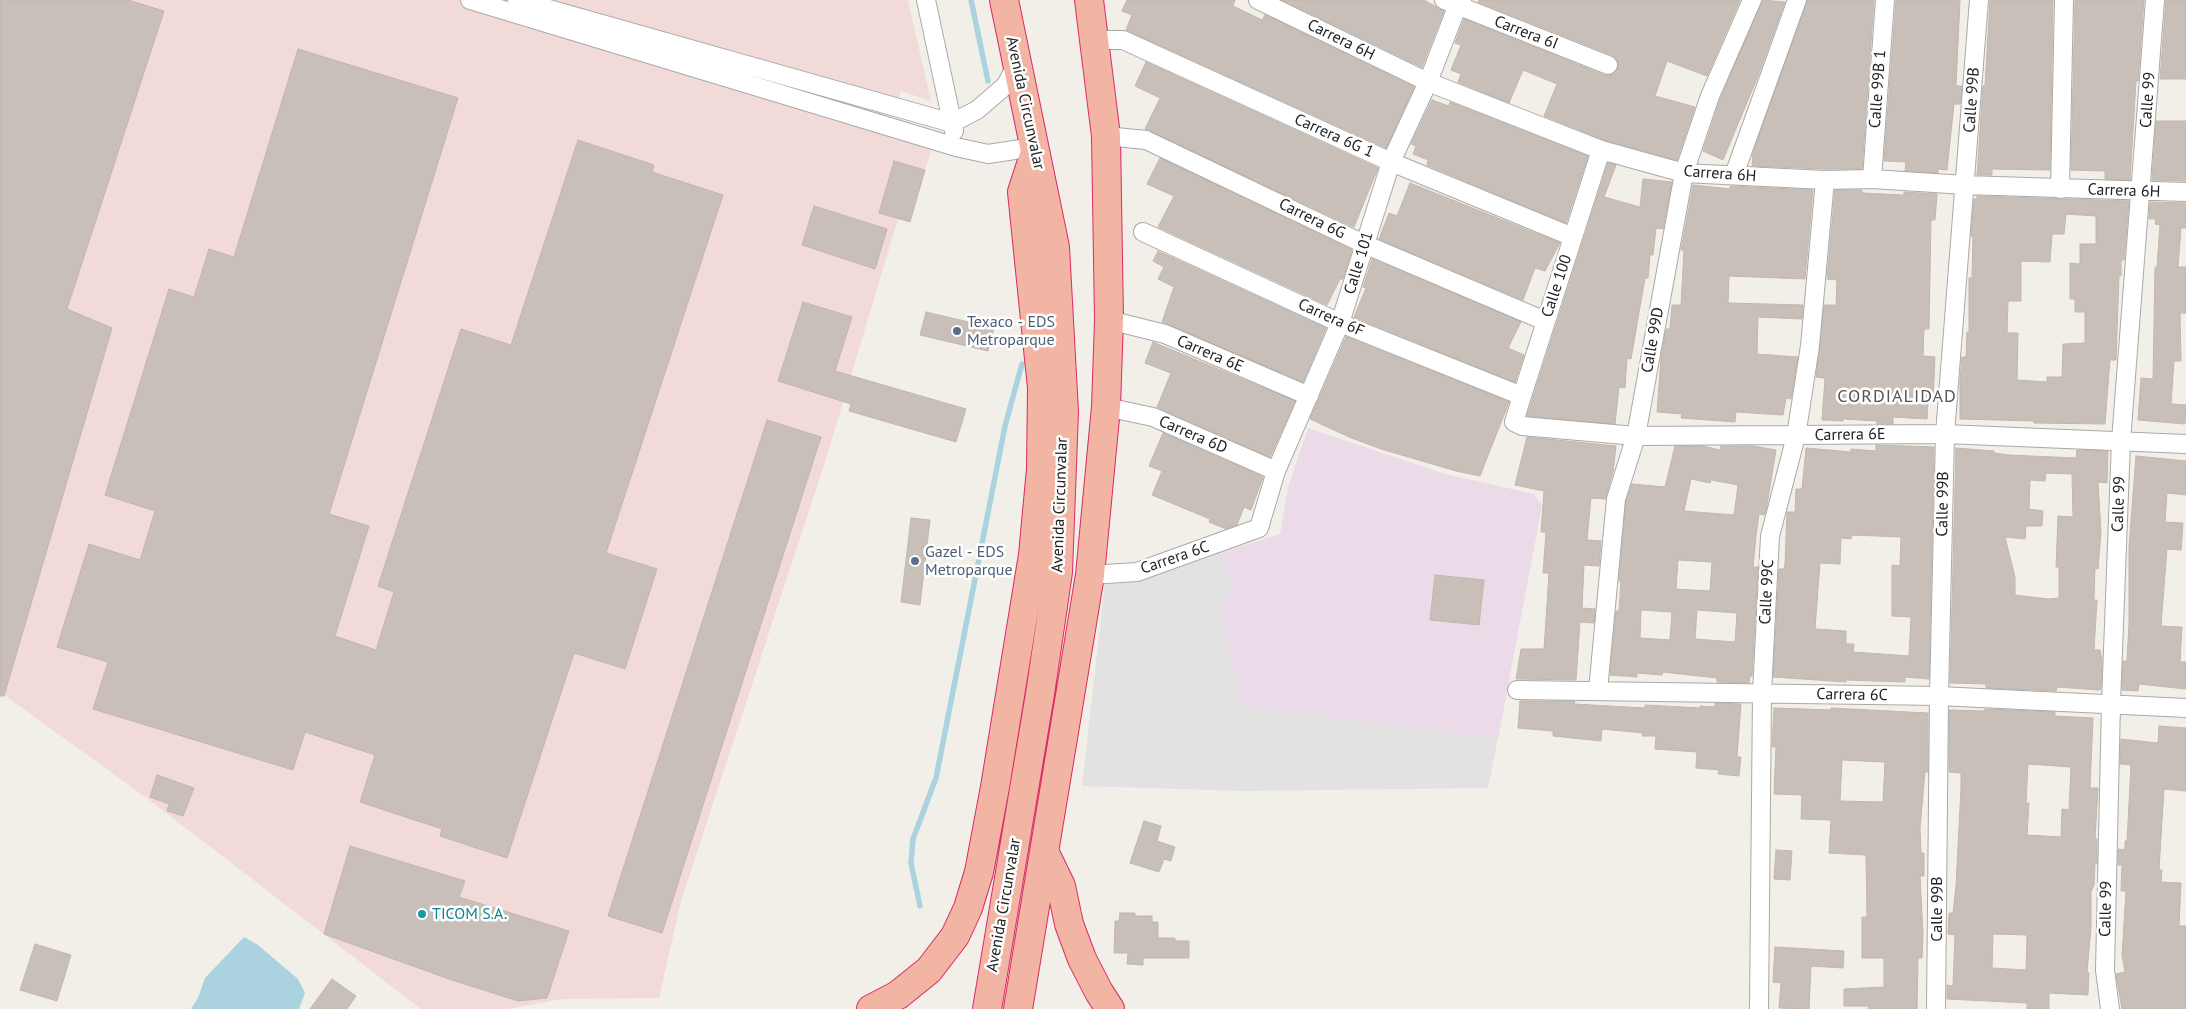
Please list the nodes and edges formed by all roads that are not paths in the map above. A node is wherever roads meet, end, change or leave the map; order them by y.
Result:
1 (470, 0) edge
2 (517, 0) edge
3 (926, 0) edge
4 (1004, 0) edge
5 (1258, 0) edge
6 (1752, 0) edge
7 (1797, 0) edge
8 (1885, 0) edge
9 (1979, 0) edge
10 (2064, 0) edge
11 (2155, 0) edge
12 (1454, 2) edge
13 (552, 12) edge
14 (1095, 15) edge
15 (1017, 62) junction
16 (1608, 65) dead end
17 (1428, 82) junction
18 (952, 123) junction
19 (1106, 136) junction
20 (956, 146) junction
21 (1035, 149) junction
22 (1601, 150) junction
23 (1391, 162) junction
24 (1684, 173) junction
25 (1734, 175) junction
26 (1872, 179) junction
27 (1825, 180) junction
28 (1965, 185) junction
29 (2060, 189) junction
30 (2141, 191) junction
31 (2186, 192) edge
32 (1144, 232) dead end
33 (1572, 237) junction
34 (1364, 244) junction
35 (1109, 320) junction
36 (1545, 321) junction
37 (1340, 323) junction
38 (1308, 396) junction
39 (1522, 396) junction
40 (1106, 408) junction
41 (1514, 422) joint
42 (1944, 434) junction
43 (1636, 436) junction
44 (1796, 436) junction
45 (2121, 441) junction
46 (2186, 444) edge
47 (1276, 471) junction
48 (1259, 528) joint
49 (1090, 575) junction
50 (1517, 690) dead end
51 (1598, 691) junction
52 (1762, 693) junction
53 (1040, 694) junction
54 (1939, 696) junction
55 (2112, 703) junction
56 (2186, 708) edge
57 (1000, 761) junction
58 (995, 787) junction
59 (1044, 853) junction
60 (1010, 872) junction
61 (871, 1009) edge
62 (987, 1009) edge
63 (1018, 1009) edge
64 (1110, 1009) edge
65 (1759, 1009) edge
66 (1936, 1009) edge
67 (2110, 1009) edge

1 - 13 street
2 - 13 street
3 - 18 street
4 - 15 highway, Avenida Circunvalar
5 - 17 street, Carrera 6H
6 - 24 street, Calle 99D
7 - 25 street
8 - 26 street, Calle 99B 1
9 - 28 street, Calle 99B
10 - 29 street
11 - 30 street, Calle 99
12 - 16 street, Carrera 6I
12 - 17 street, Calle 101
13 - 18 street
13 - 20 street
14 - 19 highway, Avenida Circunvalar
14 - 23 street, Carrera 6G 1
15 - 18 street
15 - 21 highway, Avenida Circunvalar
17 - 22 street, Carrera 6H
17 - 23 street, Calle 101
18 - 20 street
19 - 34 street, Carrera 6G
19 - 35 highway, Avenida Circunvalar
20 - 21 street
21 - 53 highway, Avenida Circunvalar
21 - 57 highway
22 - 24 street, Carrera 6H
22 - 33 street, Calle 100
23 - 33 street, Carrera 6G 1
23 - 34 street, Calle 101
24 - 25 street, Carrera 6H
24 - 43 street, Calle 99D
25 - 27 street, Carrera 6H
26 - 27 street, Carrera 6H
26 - 28 street, Carrera 6H
27 - 44 street, Calle 99C
28 - 29 street, Carrera 6H
28 - 42 street, Calle 99B
29 - 30 street, Carrera 6H
30 - 31 street, Carrera 6H
30 - 45 street, Calle 99
32 - 37 street, Carrera 6F
33 - 36 street, Calle 100
34 - 36 street, Carrera 6G
34 - 37 street, Calle 101
35 - 38 street, Carrera 6E
35 - 40 highway, Avenida Circunvalar
36 - 39 street, Calle 100
37 - 38 street, Calle 101
37 - 39 street, Carrera 6F
38 - 47 street, Calle 101
39 - 41 street, Calle 100
40 - 47 street, Carrera 6D
40 - 49 highway, Avenida Circunvalar
41 - 43 street, Carrera 6E
42 - 44 street, Carrera 6E
42 - 45 street, Carrera 6E
42 - 54 street, Calle 99B
43 - 44 street, Carrera 6E
43 - 51 street, Calle 99D
44 - 52 street, Calle 99C
45 - 46 street, Carrera 6E
45 - 55 street, Calle 99
47 - 48 street, Calle 101
48 - 49 street, Carrera 6C
49 - 59 highway, Avenida Circunvalar
50 - 51 street, Carrera 6C
51 - 52 street, Carrera 6C
52 - 54 street, Carrera 6C
52 - 65 street, Calle 99C
53 - 57 highway
53 - 60 highway, Avenida Circunvalar
54 - 55 street, Carrera 6C
54 - 66 street, Calle 99B
55 - 56 street, Carrera 6C
55 - 67 street, Calle 99
57 - 58 highway
58 - 60 highway
58 - 61 highway
59 - 63 highway, Avenida Circunvalar
59 - 64 highway
60 - 62 highway, Avenida Circunvalar

